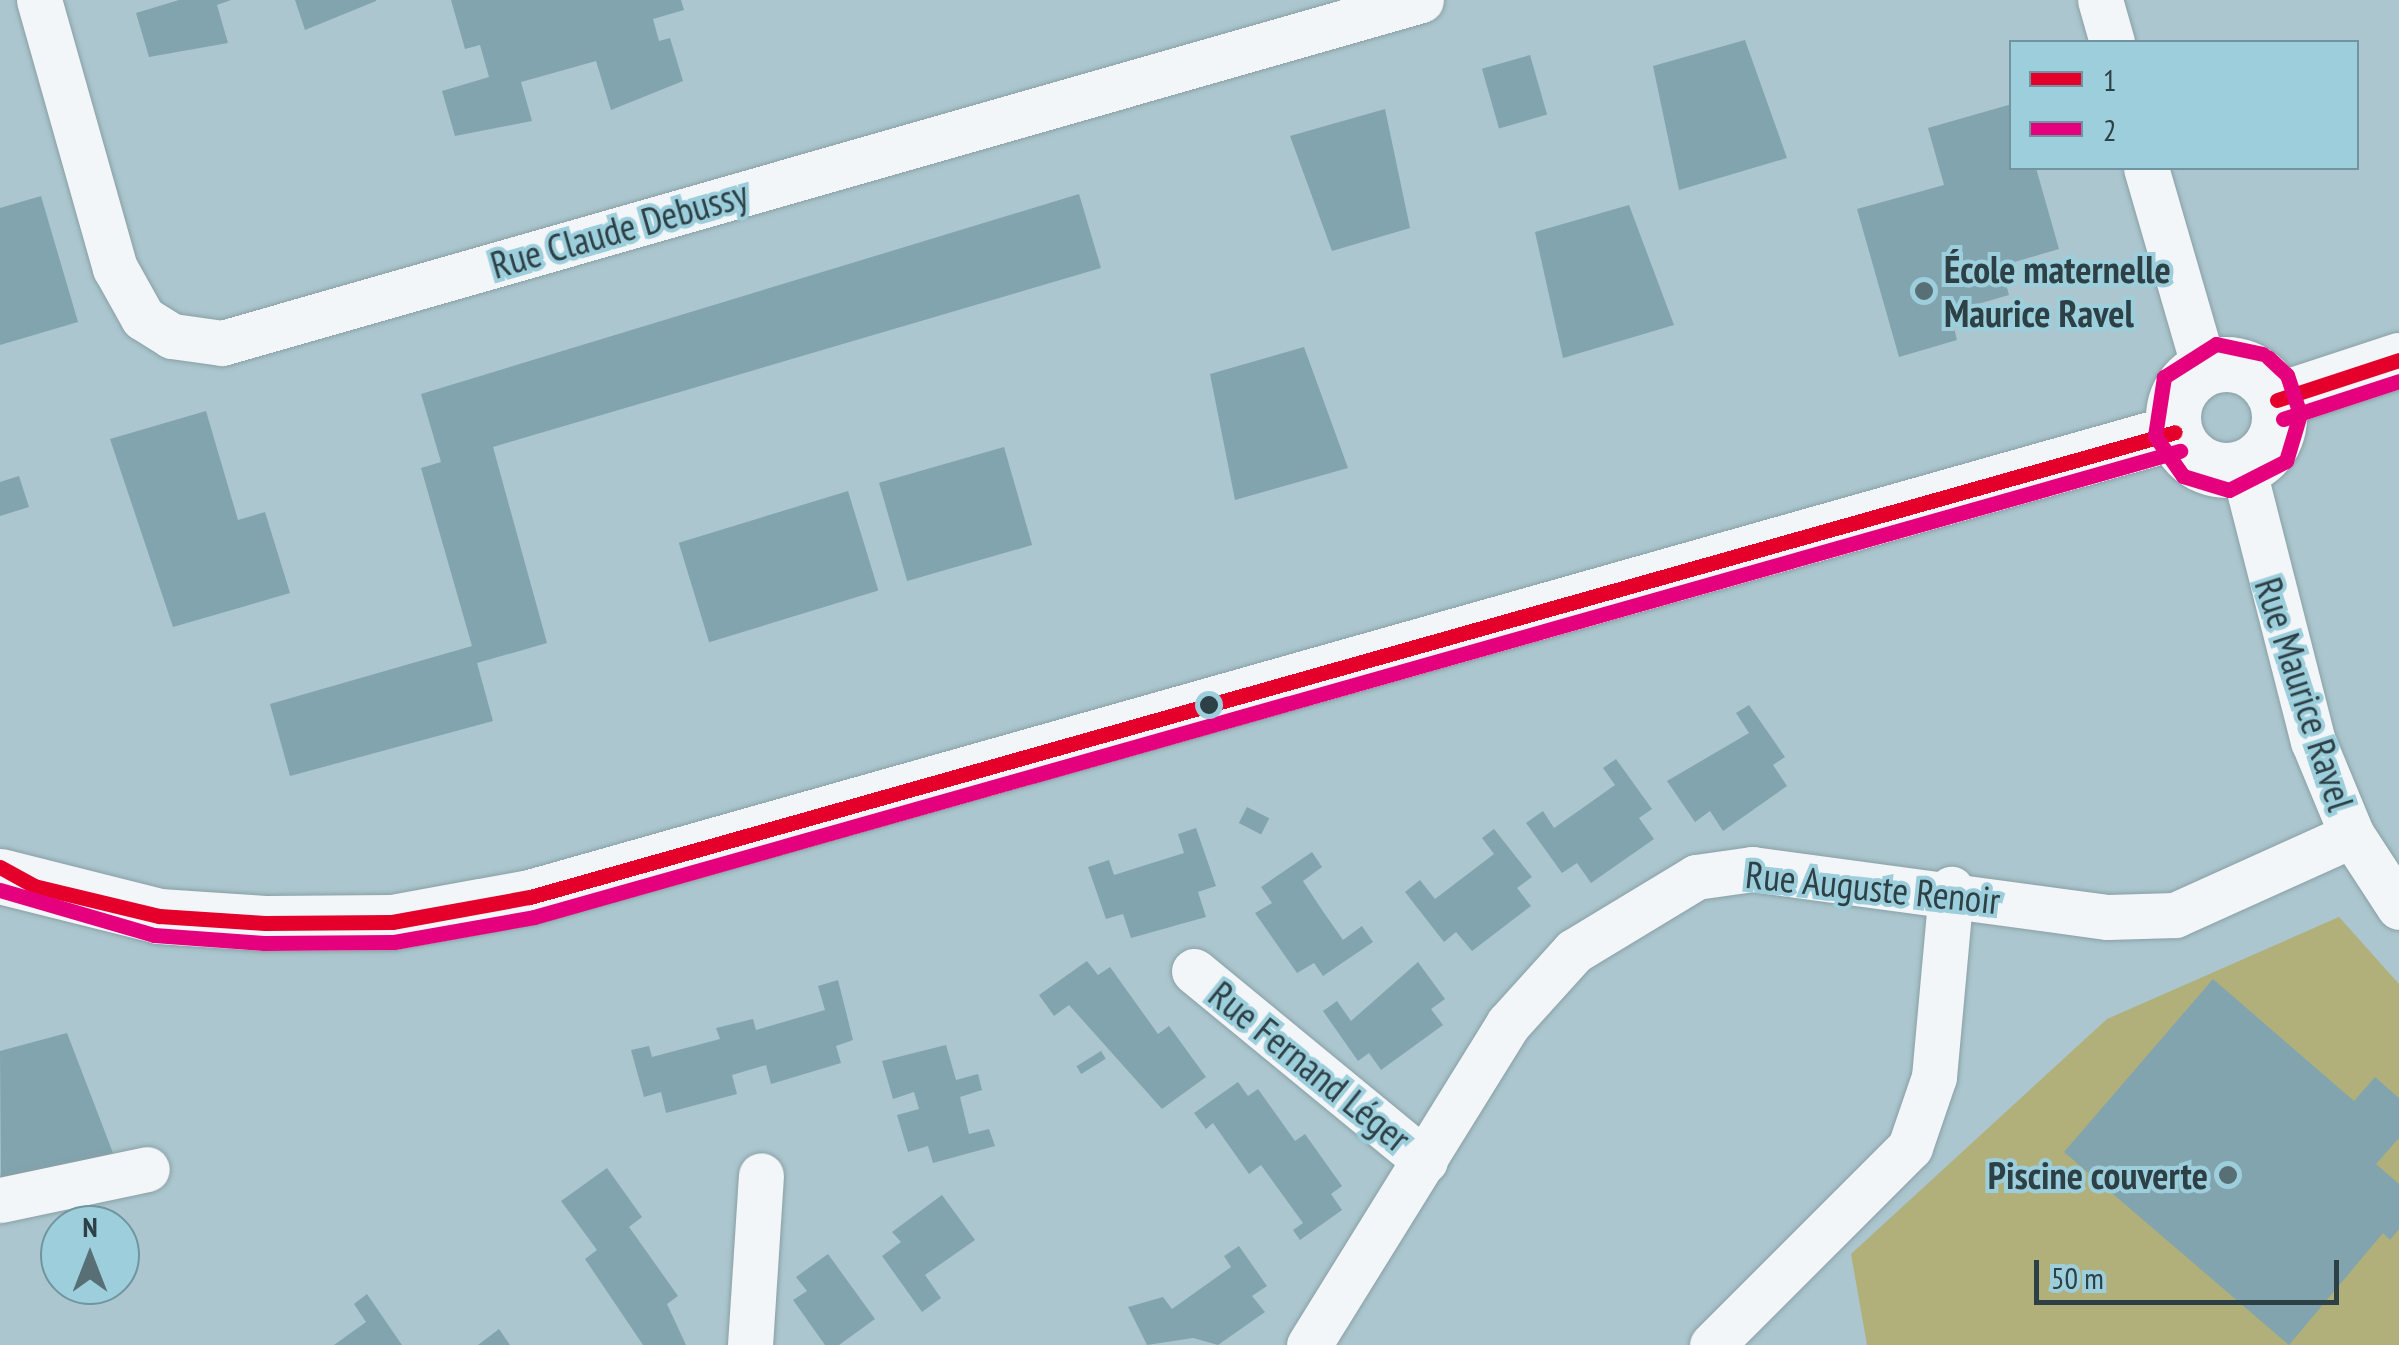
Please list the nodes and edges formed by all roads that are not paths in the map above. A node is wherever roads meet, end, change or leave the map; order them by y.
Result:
1 (40, 0) edge
2 (1421, 0) edge
3 (2100, 0) edge
4 (2111, 40) edge
5 (2147, 170) edge
6 (2399, 360) edge
7 (2204, 368) junction
8 (2277, 400) junction
9 (2175, 432) junction
10 (2242, 468) junction
11 (2352, 835) junction
12 (12, 876) edge
13 (1951, 889) junction
14 (2399, 907) edge
15 (1194, 971) dead end
16 (1425, 1161) junction
17 (147, 1169) dead end
18 (761, 1176) dead end
19 (0, 1200) edge
20 (750, 1345) edge
21 (1309, 1345) edge
22 (1712, 1345) edge

1 - 2 street, Rue Claude Debussy
3 - 4 street
5 - 7 street
6 - 8 street
7 - 8 street
7 - 9 street
8 - 10 street
9 - 10 street
9 - 12 street
10 - 11 street, Rue Maurice Ravel
11 - 13 street, Rue Auguste Renoir
11 - 14 street, Rue Maurice Ravel
13 - 16 street, Rue Auguste Renoir
13 - 22 street
15 - 16 street, Rue Fernand Léger
16 - 21 street, Rue Auguste Renoir
17 - 19 street
18 - 20 street

